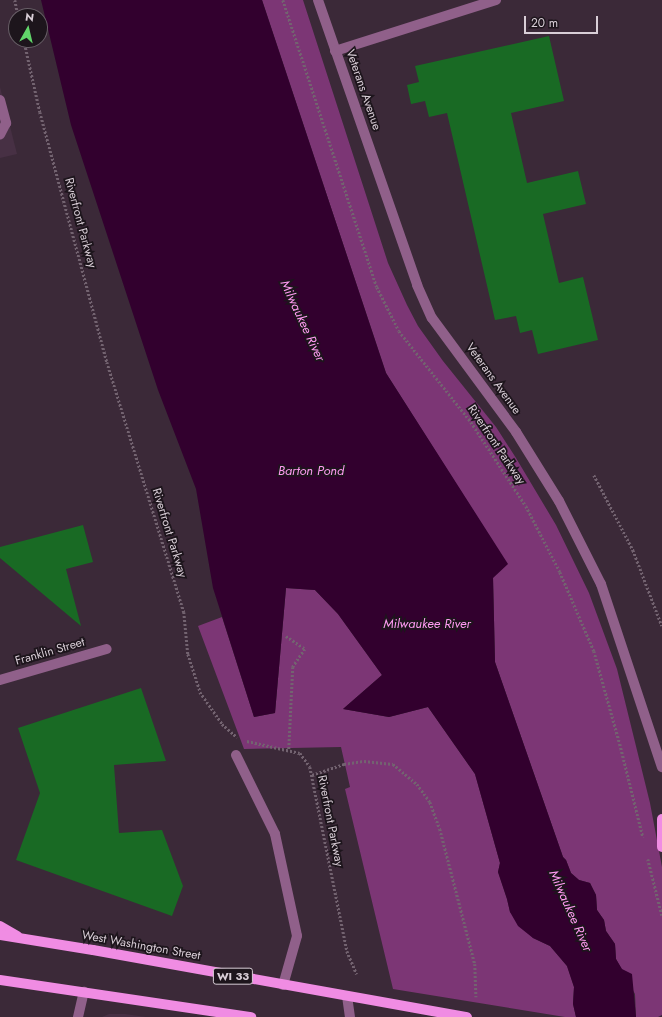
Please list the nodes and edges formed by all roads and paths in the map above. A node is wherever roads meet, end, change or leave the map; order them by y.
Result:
1 (283, 0) edge
2 (318, 0) edge
3 (496, 0) edge
4 (26, 48) edge
5 (335, 51) junction
6 (0, 100) edge
7 (0, 135) edge
8 (594, 475) dead end
9 (662, 626) edge
10 (286, 636) dead end
11 (107, 649) dead end
12 (0, 680) edge
13 (239, 739) dead end
14 (246, 740) dead end
15 (289, 750) junction
16 (236, 755) dead end
17 (662, 767) edge
18 (312, 775) junction
19 (662, 819) edge
20 (644, 843) dead end
21 (662, 847) edge
22 (648, 858) dead end
23 (662, 915) edge
24 (0, 926) edge
25 (0, 935) edge
26 (22, 939) junction
27 (357, 974) dead end
28 (0, 980) edge
29 (283, 985) junction
30 (84, 992) junction
31 (347, 996) junction
32 (476, 997) dead end
33 (422, 1013) edge
34 (78, 1017) edge
35 (251, 1017) edge
36 (350, 1017) edge
37 (467, 1017) edge

1 - 20 path, Riverfront Parkway
2 - 5 street, Veterans Avenue
3 - 5 street
4 - 13 path, Riverfront Parkway
5 - 17 street, Veterans Avenue
6 - 7 street
8 - 9 path
10 - 15 path
11 - 12 street, Franklin Street
14 - 15 path, Riverfront Parkway
15 - 18 path, Riverfront Parkway
16 - 29 street
18 - 27 path, Riverfront Parkway
18 - 32 path
19 - 21 main road
22 - 23 path
24 - 26 main road
25 - 26 main road, West Washington Street / WI 33
26 - 29 main road, West Washington Street / WI 33
28 - 30 main road
29 - 31 main road, West Washington Street / WI 33
30 - 34 street
30 - 35 main road
31 - 33 main road, West Washington Street / WI 33
31 - 36 street
33 - 37 main road, West Washington Street / WI 33

